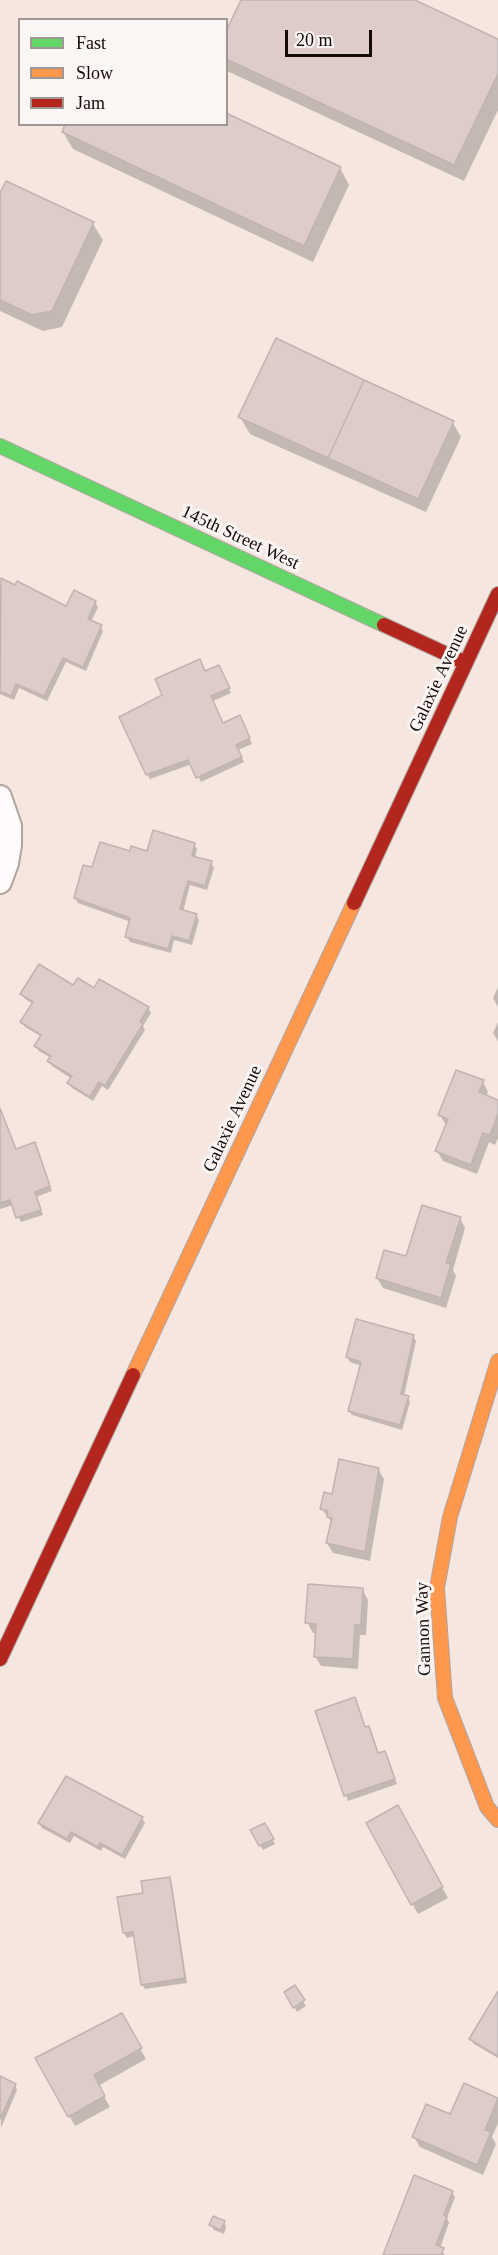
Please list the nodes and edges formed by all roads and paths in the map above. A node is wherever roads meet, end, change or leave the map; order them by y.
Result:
1 (0, 446) edge
2 (498, 594) edge
3 (465, 663) junction
4 (0, 797) edge
5 (0, 882) edge
6 (498, 1361) edge
7 (0, 1659) edge
8 (498, 1820) edge

1 - 3 street, 145th Street West
2 - 3 street, Galaxie Avenue
3 - 7 street, Galaxie Avenue
4 - 5 street
6 - 8 street, Gannon Way

